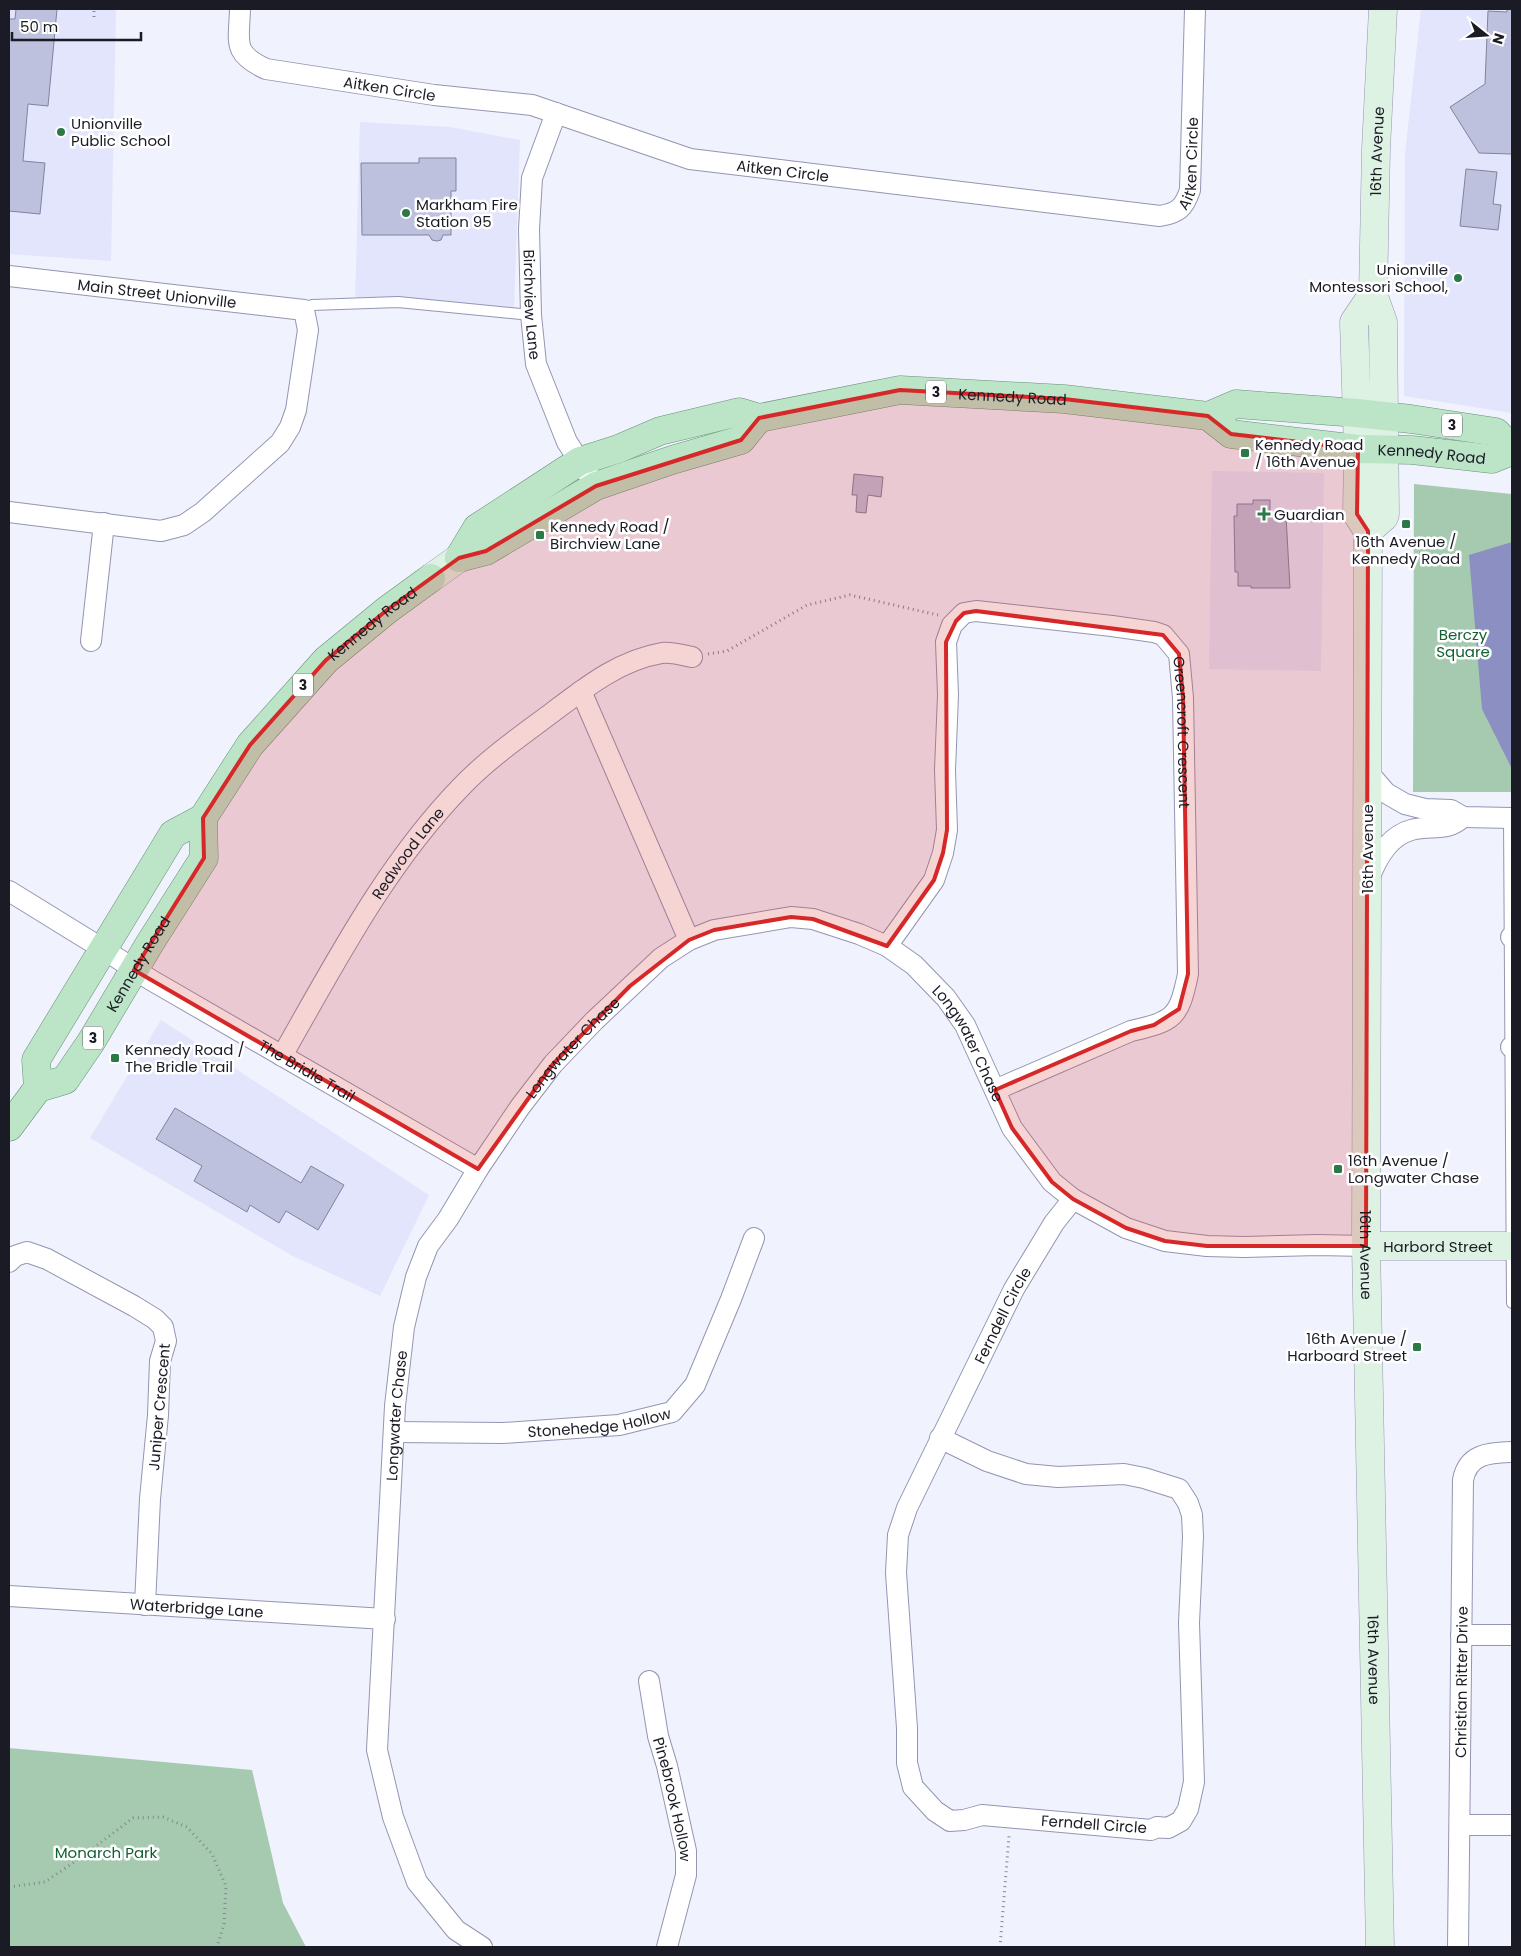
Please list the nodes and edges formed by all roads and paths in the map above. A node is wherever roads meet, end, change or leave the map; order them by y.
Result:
1 (94, 9) edge
2 (240, 9) edge
3 (1195, 9) edge
4 (1384, 9) edge
5 (94, 17) dead end
6 (556, 113) junction
7 (9, 276) edge
8 (1373, 294) junction
9 (304, 310) junction
10 (531, 315) junction
11 (1357, 413) junction
12 (1208, 416) junction
13 (1384, 417) junction
14 (760, 418) junction
15 (1371, 449) junction
16 (1512, 450) edge
17 (580, 461) junction
18 (596, 486) junction
19 (9, 512) edge
20 (104, 523) junction
21 (459, 558) junction
22 (956, 621) junction
23 (91, 642) dead end
24 (692, 657) joint
25 (581, 691) junction
26 (1367, 771) junction
27 (1463, 817) junction
28 (203, 818) junction
29 (1511, 818) edge
30 (1367, 884) junction
31 (9, 892) edge
32 (1512, 937) edge
33 (688, 940) junction
34 (888, 946) junction
35 (103, 949) junction
36 (134, 970) junction
37 (1512, 1047) edge
38 (282, 1056) junction
39 (38, 1088) junction
40 (995, 1090) junction
41 (9, 1127) edge
42 (478, 1170) junction
43 (1073, 1199) junction
44 (754, 1238) dead end
45 (1366, 1246) junction
46 (1512, 1246) edge
47 (9, 1262) edge
48 (1512, 1303) edge
49 (394, 1432) junction
50 (940, 1438) junction
51 (1512, 1452) edge
52 (9, 1596) edge
53 (145, 1606) junction
54 (384, 1619) junction
55 (1461, 1636) junction
56 (1512, 1636) edge
57 (649, 1681) dead end
58 (1011, 1818) junction
59 (1460, 1825) junction
60 (1512, 1825) edge
61 (9, 1887) edge
62 (217, 1947) edge
63 (482, 1947) edge
64 (667, 1947) edge
65 (1000, 1947) edge
66 (1380, 1947) edge
67 (1458, 1947) edge

1 - 5 path
2 - 6 street, Aitken Circle
3 - 6 street, Aitken Circle
4 - 8 main road, 16th Avenue
6 - 10 street, Birchview Lane
7 - 9 street, Main Street Unionville
8 - 11 main road, 16th Avenue
8 - 13 main road, 16th Avenue
9 - 10 lane
9 - 20 street
10 - 17 street, Birchview Lane
11 - 12 main road, Kennedy Road / 3
11 - 13 main road, Kennedy Road / 3
11 - 15 main road, 16th Avenue
12 - 14 main road, Kennedy Road / 3
12 - 15 main road, Kennedy Road / 3
13 - 15 main road, 16th Avenue
13 - 16 main road, Kennedy Road / 3
14 - 17 main road, Kennedy Road / 3
14 - 18 main road, Kennedy Road / 3
15 - 16 main road, Kennedy Road / 3
15 - 26 main road, 16th Avenue
17 - 18 street, Birchview Lane
17 - 21 main road, Kennedy Road / 3
18 - 21 main road, Kennedy Road / 3
19 - 20 street
20 - 23 street
21 - 28 main road, Kennedy Road / 3
22 - 24 path
22 - 34 street
22 - 40 street, Greencroft Crescent
24 - 25 street, Redwood Lane
25 - 33 street
25 - 38 street, Redwood Lane
26 - 27 street
26 - 30 main road, 16th Avenue
27 - 29 street
27 - 30 street
28 - 35 main road, Kennedy Road / 3
28 - 36 main road, Kennedy Road / 3
29 - 32 lane
30 - 45 main road, 16th Avenue
31 - 35 street, The Bridle Trail
32 - 37 lane
33 - 34 street, Longwater Chase
33 - 42 street, Longwater Chase
34 - 40 street, Longwater Chase
35 - 36 street, The Bridle Trail
35 - 39 main road, Kennedy Road / 3
36 - 38 street, The Bridle Trail
36 - 39 main road, Kennedy Road / 3
37 - 46 lane
38 - 42 street, The Bridle Trail
39 - 41 main road
40 - 43 street, Longwater Chase
42 - 49 street, Longwater Chase
43 - 45 street, Longwater Chase
43 - 50 street, Ferndell Circle
44 - 49 street, Stonehedge Hollow
45 - 46 main road, Harbord Street
45 - 66 main road, 16th Avenue
46 - 48 lane
47 - 53 street, Juniper Crescent
49 - 54 street, Longwater Chase
50 - 58 street, Ferndell Circle
50 - 58 street, Ferndell Circle
51 - 55 street, Christian Ritter Drive
52 - 53 street, Waterbridge Lane
53 - 54 street, Waterbridge Lane
54 - 63 street, Longwater Chase
55 - 56 street
55 - 59 street, Christian Ritter Drive
57 - 64 street, Pinebrook Hollow
58 - 65 path
59 - 60 street
59 - 67 street, Christian Ritter Drive
61 - 62 path

